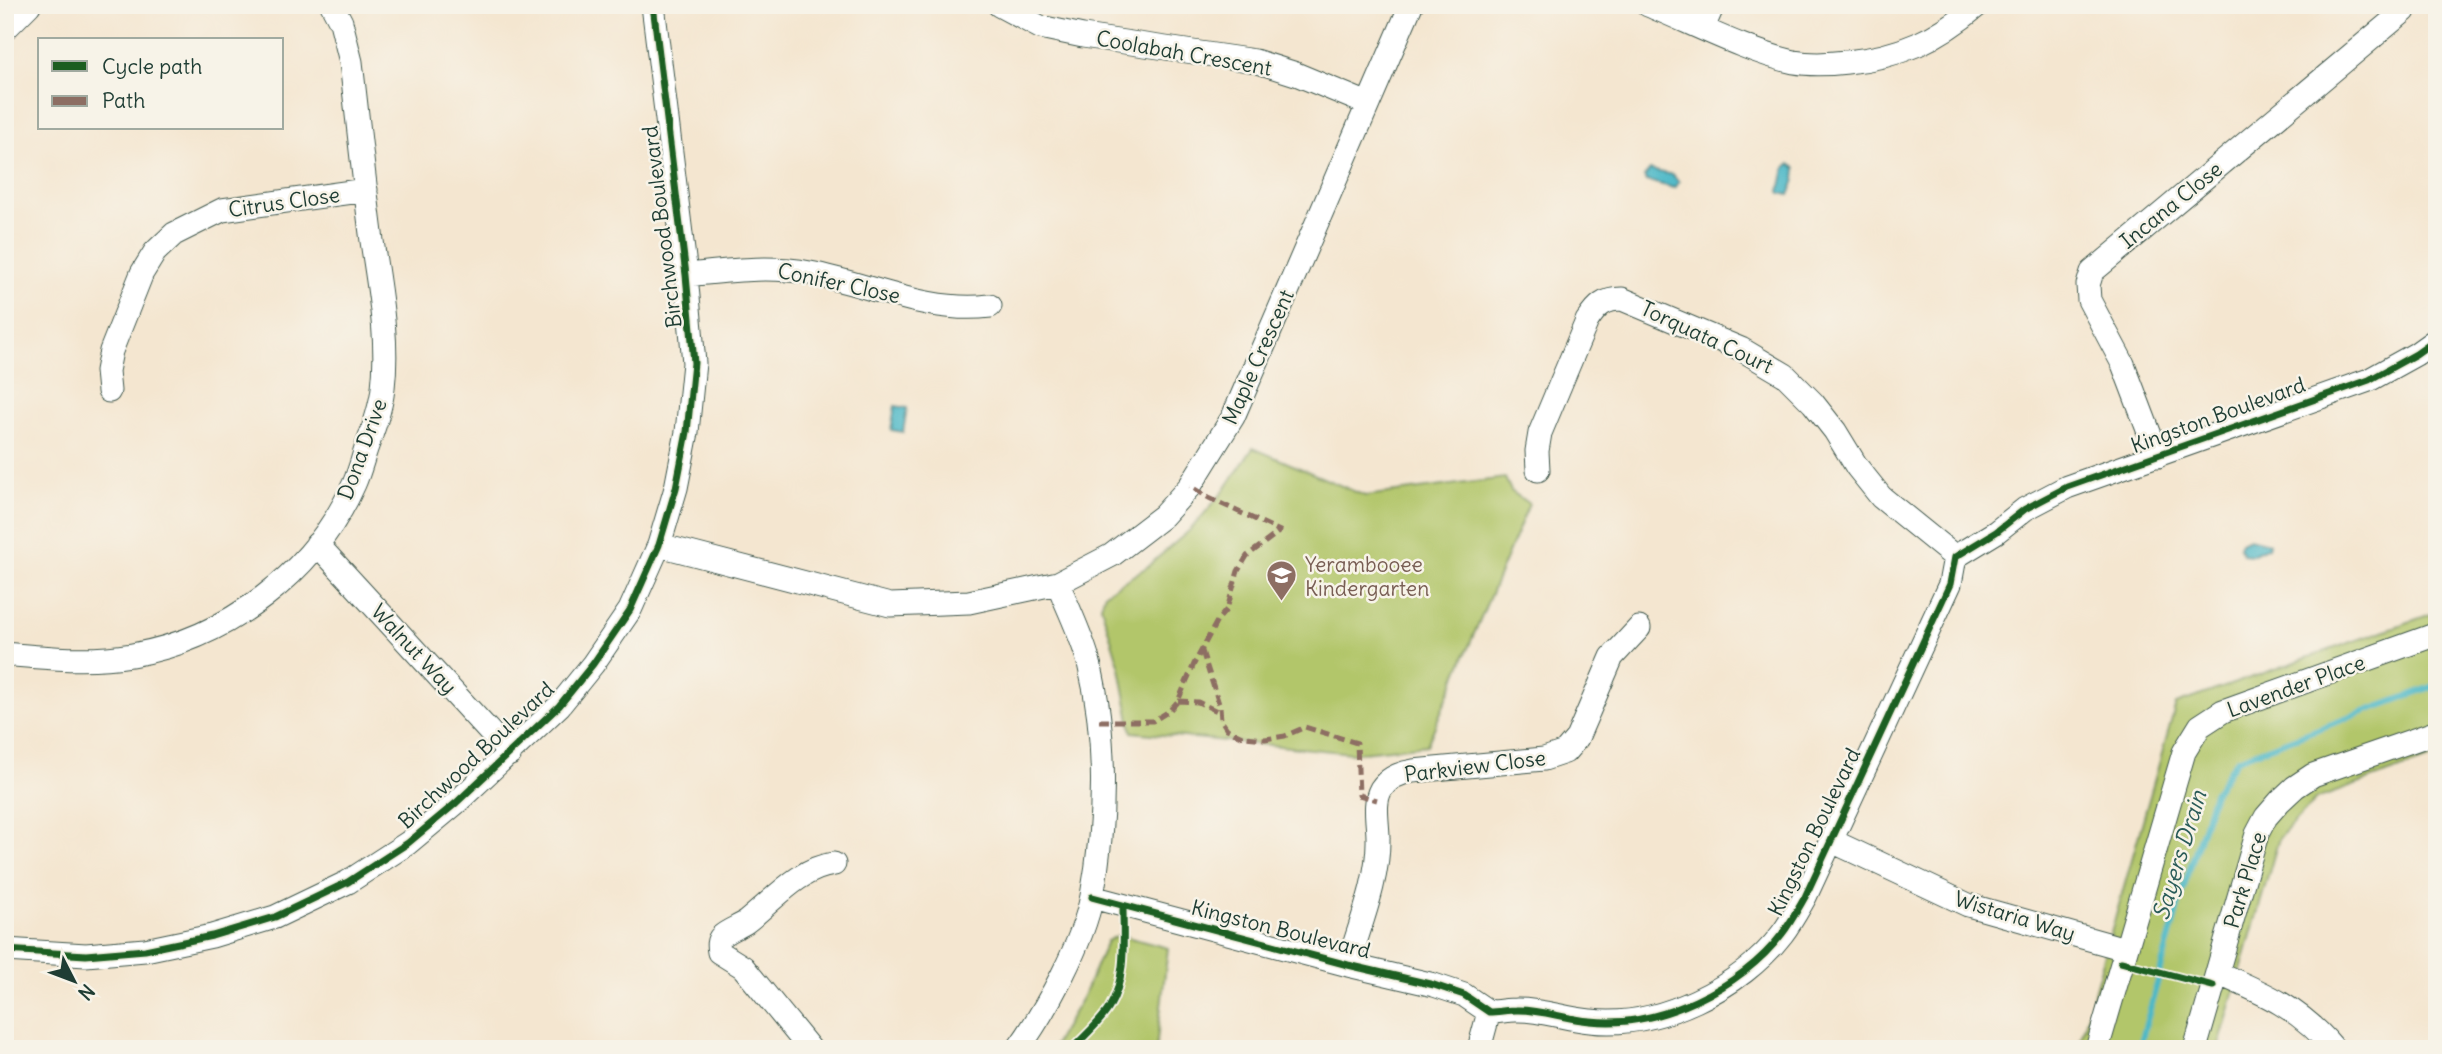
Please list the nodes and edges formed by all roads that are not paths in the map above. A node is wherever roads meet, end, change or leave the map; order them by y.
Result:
1 (29, 5) edge
2 (332, 5) edge
3 (653, 5) edge
4 (999, 5) edge
5 (1410, 5) edge
6 (1648, 5) edge
7 (1713, 5) edge
8 (1978, 5) edge
9 (2404, 11) dead end
10 (1703, 28) junction
11 (5, 29) edge
12 (1368, 104) junction
13 (366, 190) junction
14 (686, 275) junction
15 (990, 306) dead end
16 (2437, 339) edge
17 (109, 391) dead end
18 (2158, 456) junction
19 (1538, 470) dead end
20 (317, 544) junction
21 (659, 545) junction
22 (1955, 556) junction
23 (1058, 583) junction
24 (1639, 628) dead end
25 (2437, 635) edge
26 (5, 654) edge
27 (2437, 732) edge
28 (510, 754) junction
29 (1832, 841) junction
30 (834, 864) dead end
31 (1092, 897) junction
32 (2125, 949) junction
33 (5, 950) edge
34 (1348, 965) junction
35 (2217, 973) junction
36 (1489, 1012) junction
37 (810, 1049) edge
38 (1018, 1049) edge
39 (1479, 1049) edge
40 (2097, 1049) edge
41 (2195, 1049) edge
42 (2334, 1049) edge

1 - 11 street
2 - 13 street, Dona Drive
3 - 14 street, Birchwood Boulevard
4 - 12 street, Coolabah Crescent
5 - 12 street, Maple Crescent
6 - 10 street
7 - 10 street
8 - 10 street
9 - 18 street, Incana Close
12 - 23 street, Maple Crescent
13 - 17 street, Citrus Close
13 - 20 street, Dona Drive
14 - 15 street, Conifer Close
14 - 21 street, Birchwood Boulevard
16 - 18 street, Kingston Boulevard
18 - 22 street, Kingston Boulevard
19 - 22 street, Torquata Court
20 - 26 street, Dona Drive
20 - 28 street, Walnut Way
21 - 23 street, Maple Crescent
21 - 28 street, Birchwood Boulevard
22 - 29 street, Kingston Boulevard
23 - 31 street
24 - 34 street, Parkview Close
25 - 32 street, Lavender Place
27 - 35 street, Park Place
28 - 33 street, Birchwood Boulevard
29 - 32 street, Wistaria Way
29 - 36 street, Kingston Boulevard
30 - 37 street
31 - 34 street, Kingston Boulevard
31 - 38 street
32 - 40 street, Lavender Place
34 - 36 street, Kingston Boulevard
35 - 41 street, Park Place
35 - 42 street
36 - 39 street

